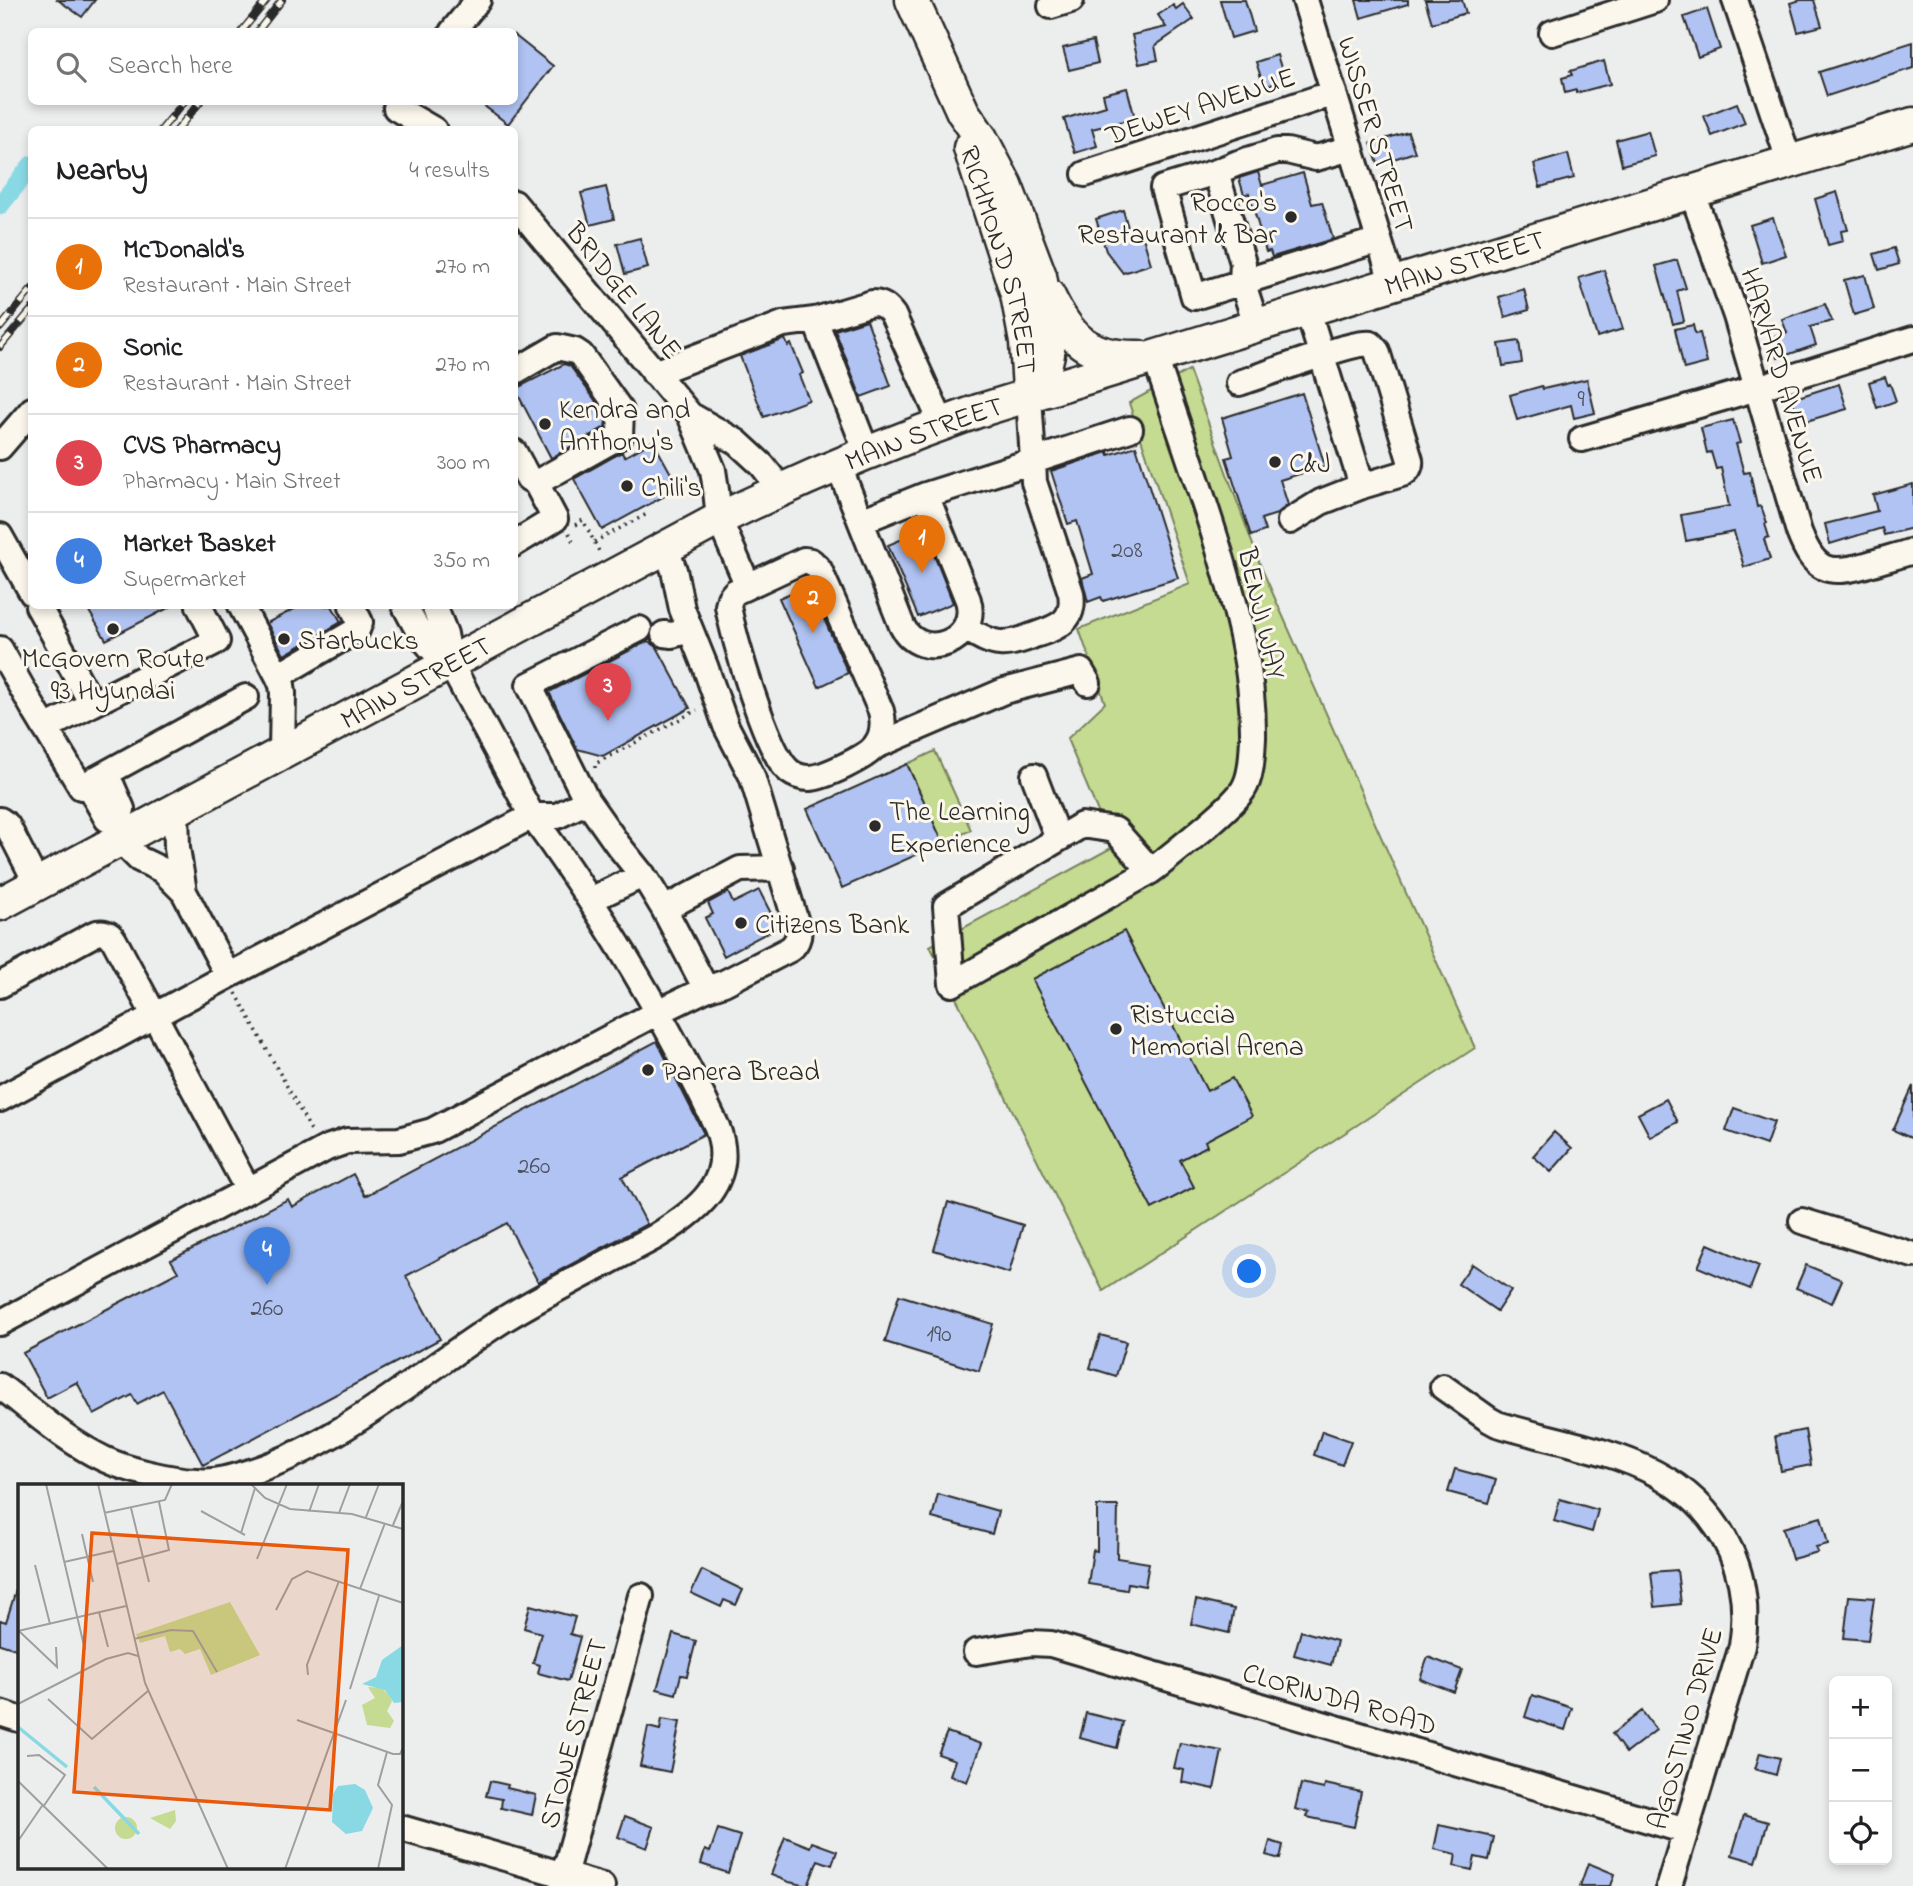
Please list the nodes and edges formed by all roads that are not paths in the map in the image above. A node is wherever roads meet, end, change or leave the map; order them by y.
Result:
1 (478, 0) edge
2 (912, 0) edge
3 (1305, 0) edge
4 (1655, 0) edge
5 (1735, 0) edge
6 (455, 28) edge
7 (1552, 33) dead end
8 (1334, 93) junction
9 (398, 105) edge
10 (963, 112) junction
11 (1913, 124) edge
12 (428, 126) edge
13 (1351, 148) junction
14 (1790, 163) junction
15 (1216, 172) junction
16 (1085, 174) dead end
17 (1692, 192) junction
18 (518, 208) edge
19 (1378, 240) junction
20 (1040, 276) junction
21 (1242, 281) junction
22 (1393, 285) junction
23 (1308, 311) junction
24 (815, 320) junction
25 (1257, 327) junction
26 (1913, 339) edge
27 (1322, 355) junction
28 (1154, 357) junction
29 (518, 370) edge
30 (654, 373) junction
31 (1239, 383) dead end
32 (1757, 388) junction
33 (1029, 396) junction
34 (28, 415) edge
35 (690, 415) junction
36 (942, 424) junction
37 (1130, 429) dead end
38 (1582, 439) dead end
39 (0, 447) edge
40 (867, 453) junction
41 (518, 459) edge
42 (1033, 461) junction
43 (838, 464) junction
44 (536, 483) junction
45 (1362, 486) junction
46 (781, 489) junction
47 (926, 495) junction
48 (719, 519) junction
49 (1290, 521) dead end
50 (861, 522) junction
51 (0, 536) edge
52 (518, 542) edge
53 (665, 547) junction
54 (1913, 551) edge
55 (28, 586) edge
56 (748, 586) junction
57 (40, 609) edge
58 (201, 609) edge
59 (252, 609) edge
60 (354, 609) edge
61 (407, 609) edge
62 (439, 609) edge
63 (965, 628) junction
64 (639, 629) dead end
65 (690, 630) junction
66 (664, 634) dead end
67 (0, 649) edge
68 (450, 663) junction
69 (278, 676) junction
70 (1087, 683) dead end
71 (246, 697) dead end
72 (92, 704) junction
73 (46, 728) junction
74 (876, 746) junction
75 (282, 752) junction
76 (1034, 776) dead end
77 (95, 779) junction
78 (587, 802) junction
79 (176, 810) junction
80 (532, 816) junction
81 (0, 820) edge
82 (122, 832) junction
83 (1058, 839) junction
84 (781, 868) junction
85 (1151, 871) junction
86 (643, 875) junction
87 (37, 884) junction
88 (184, 892) junction
89 (590, 900) junction
90 (0, 904) edge
91 (664, 909) junction
92 (231, 984) junction
93 (0, 985) edge
94 (706, 989) junction
95 (657, 1012) junction
96 (155, 1016) junction
97 (0, 1099) edge
98 (247, 1190) junction
99 (1802, 1221) dead end
100 (1913, 1255) edge
101 (0, 1322) edge
102 (0, 1385) edge
103 (1443, 1387) dead end
104 (641, 1596) dead end
105 (976, 1652) dead end
106 (0, 1713) edge
107 (18, 1718) edge
108 (402, 1828) edge
109 (1686, 1831) junction
110 (563, 1881) edge
111 (601, 1886) edge
112 (1669, 1886) edge

1 - 6 street
2 - 10 main road, RICHMOND STREET
3 - 8 street, WISSER STREET
4 - 7 street
5 - 14 street
8 - 13 street, WISSER STREET
8 - 16 street, DEWEY AVENUE
9 - 12 street
10 - 20 main road, RICHMOND STREET
10 - 33 main road, RICHMOND STREET
11 - 14 main road, MAIN STREET
13 - 15 street
13 - 19 street, WISSER STREET
14 - 17 main road, MAIN STREET
15 - 21 street
15 - 21 street
17 - 22 main road, MAIN STREET
17 - 32 street, HARVARD AVENUE
18 - 30 street, BRIDGE LANE
19 - 21 street
19 - 22 street, WISSER STREET
20 - 28 main road
20 - 33 main road, RICHMOND STREET
21 - 25 street
22 - 23 main road, MAIN STREET
23 - 25 main road, MAIN STREET
23 - 27 street
24 - 30 street
24 - 36 street
24 - 40 street
25 - 28 main road, MAIN STREET
26 - 32 street
27 - 31 street
27 - 45 street
27 - 45 street
28 - 33 main road, MAIN STREET
28 - 85 street, BENJI WAY
29 - 44 street
30 - 35 street, BRIDGE LANE
32 - 38 street
32 - 54 street, HARVARD AVENUE
33 - 36 main road, MAIN STREET
33 - 42 street
34 - 39 street
35 - 46 street, BRIDGE LANE
35 - 48 street, BRIDGE LANE
36 - 40 main road, MAIN STREET
37 - 42 street
40 - 43 main road, MAIN STREET
41 - 44 street
42 - 47 street
42 - 63 street
43 - 46 main road, MAIN STREET
43 - 50 street
44 - 52 street
45 - 49 street
46 - 48 main road, MAIN STREET
47 - 50 street
47 - 63 street
48 - 53 main road, MAIN STREET
48 - 56 street, BRIDGE LANE
50 - 63 street
51 - 55 street
53 - 65 street
53 - 68 main road, MAIN STREET
56 - 74 street
56 - 74 street
57 - 72 street
58 - 72 street
59 - 69 street
60 - 69 street
61 - 68 street
62 - 68 street
64 - 78 street
65 - 66 street
65 - 84 street
67 - 73 street
68 - 75 main road, MAIN STREET
68 - 80 street
69 - 75 street
70 - 74 street
71 - 77 street
72 - 73 street
73 - 77 street
75 - 79 main road, MAIN STREET
76 - 83 street
77 - 82 street
78 - 80 street
78 - 86 street
79 - 82 main road, MAIN STREET
79 - 88 street
80 - 89 street
80 - 92 street
81 - 87 street
82 - 87 main road, MAIN STREET
82 - 88 street
83 - 85 street
83 - 85 street, BENJI WAY
84 - 91 street
84 - 94 street
86 - 89 street
86 - 91 street
87 - 90 main road, MAIN STREET
88 - 92 street
89 - 95 street
91 - 94 street
92 - 96 street
93 - 96 street
94 - 95 street
95 - 98 street
95 - 102 street
96 - 97 street
96 - 98 street
98 - 101 street
99 - 100 street
103 - 109 street, AGOSTINO DRIVE
104 - 110 street, STONE STREET
105 - 109 street, CLORINDA ROAD
106 - 107 street
108 - 110 street
109 - 112 street, AGOSTINO DRIVE
110 - 111 street

